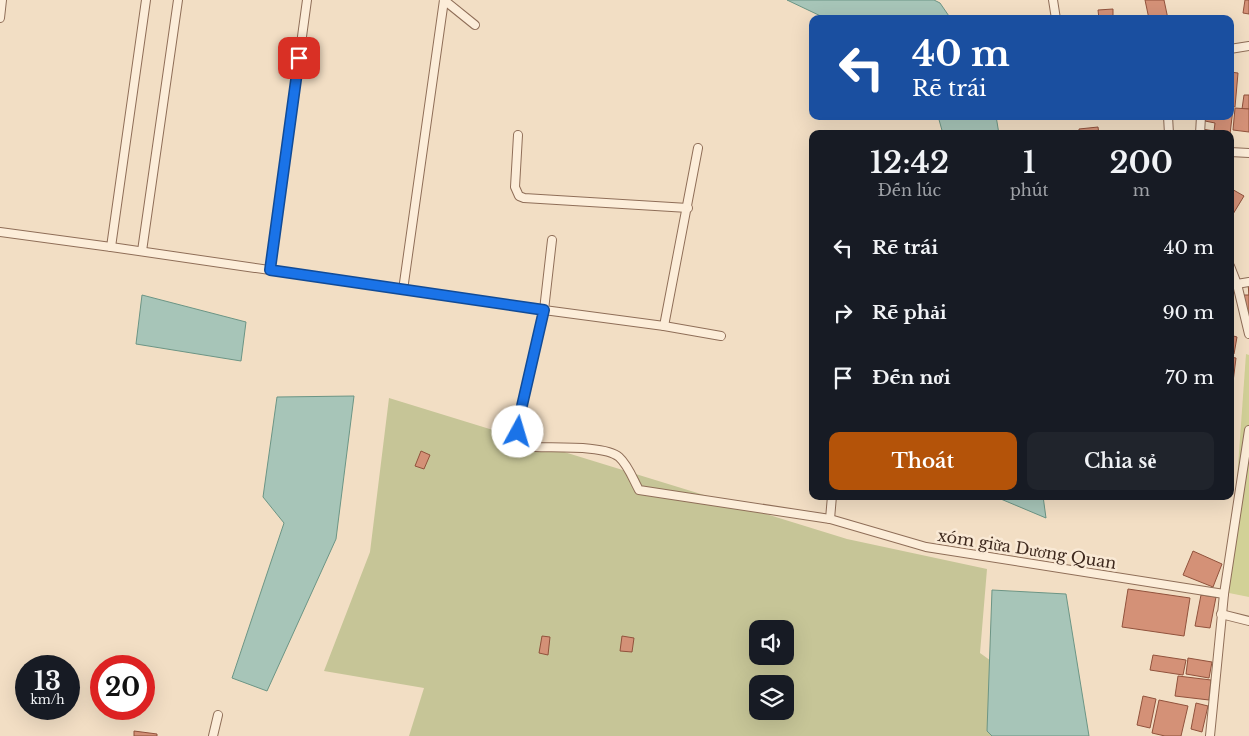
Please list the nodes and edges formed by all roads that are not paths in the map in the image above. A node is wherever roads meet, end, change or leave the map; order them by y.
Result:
1 (2, 0) edge
2 (146, 0) edge
3 (178, 0) edge
4 (306, 0) edge
5 (444, 0) edge
6 (1053, 0) edge
7 (1055, 15) edge
8 (0, 18) edge
9 (475, 25) dead end
10 (1249, 46) edge
11 (1234, 48) edge
12 (518, 136) dead end
13 (698, 148) dead end
14 (1234, 152) edge
15 (1249, 153) edge
16 (688, 208) junction
17 (0, 232) edge
18 (552, 240) dead end
19 (111, 246) junction
20 (142, 251) junction
21 (270, 270) junction
22 (1234, 276) edge
23 (1249, 282) edge
24 (1237, 284) junction
25 (403, 290) junction
26 (544, 310) junction
27 (664, 326) junction
28 (1249, 334) edge
29 (721, 336) dead end
30 (1249, 430) edge
31 (832, 500) edge
32 (830, 519) junction
33 (1224, 594) junction
34 (1221, 614) junction
35 (1249, 621) edge
36 (218, 715) dead end
37 (213, 736) edge
38 (1210, 736) edge

1 - 8 lane
2 - 19 lane
3 - 20 lane
4 - 21 lane
5 - 9 lane
5 - 25 lane
6 - 7 lane
10 - 11 lane
12 - 16 lane
13 - 16 lane
14 - 15 lane
16 - 27 lane
17 - 19 lane
18 - 26 lane
19 - 20 lane
20 - 21 lane
21 - 25 lane
22 - 24 lane
23 - 24 lane
24 - 28 lane
25 - 26 lane
26 - 27 lane
26 - 32 lane, xóm giữa Dương Quan
27 - 29 lane
30 - 33 lane
31 - 32 lane
32 - 33 lane, xóm giữa Dương Quan
33 - 34 lane
34 - 35 lane
34 - 38 lane
36 - 37 lane

